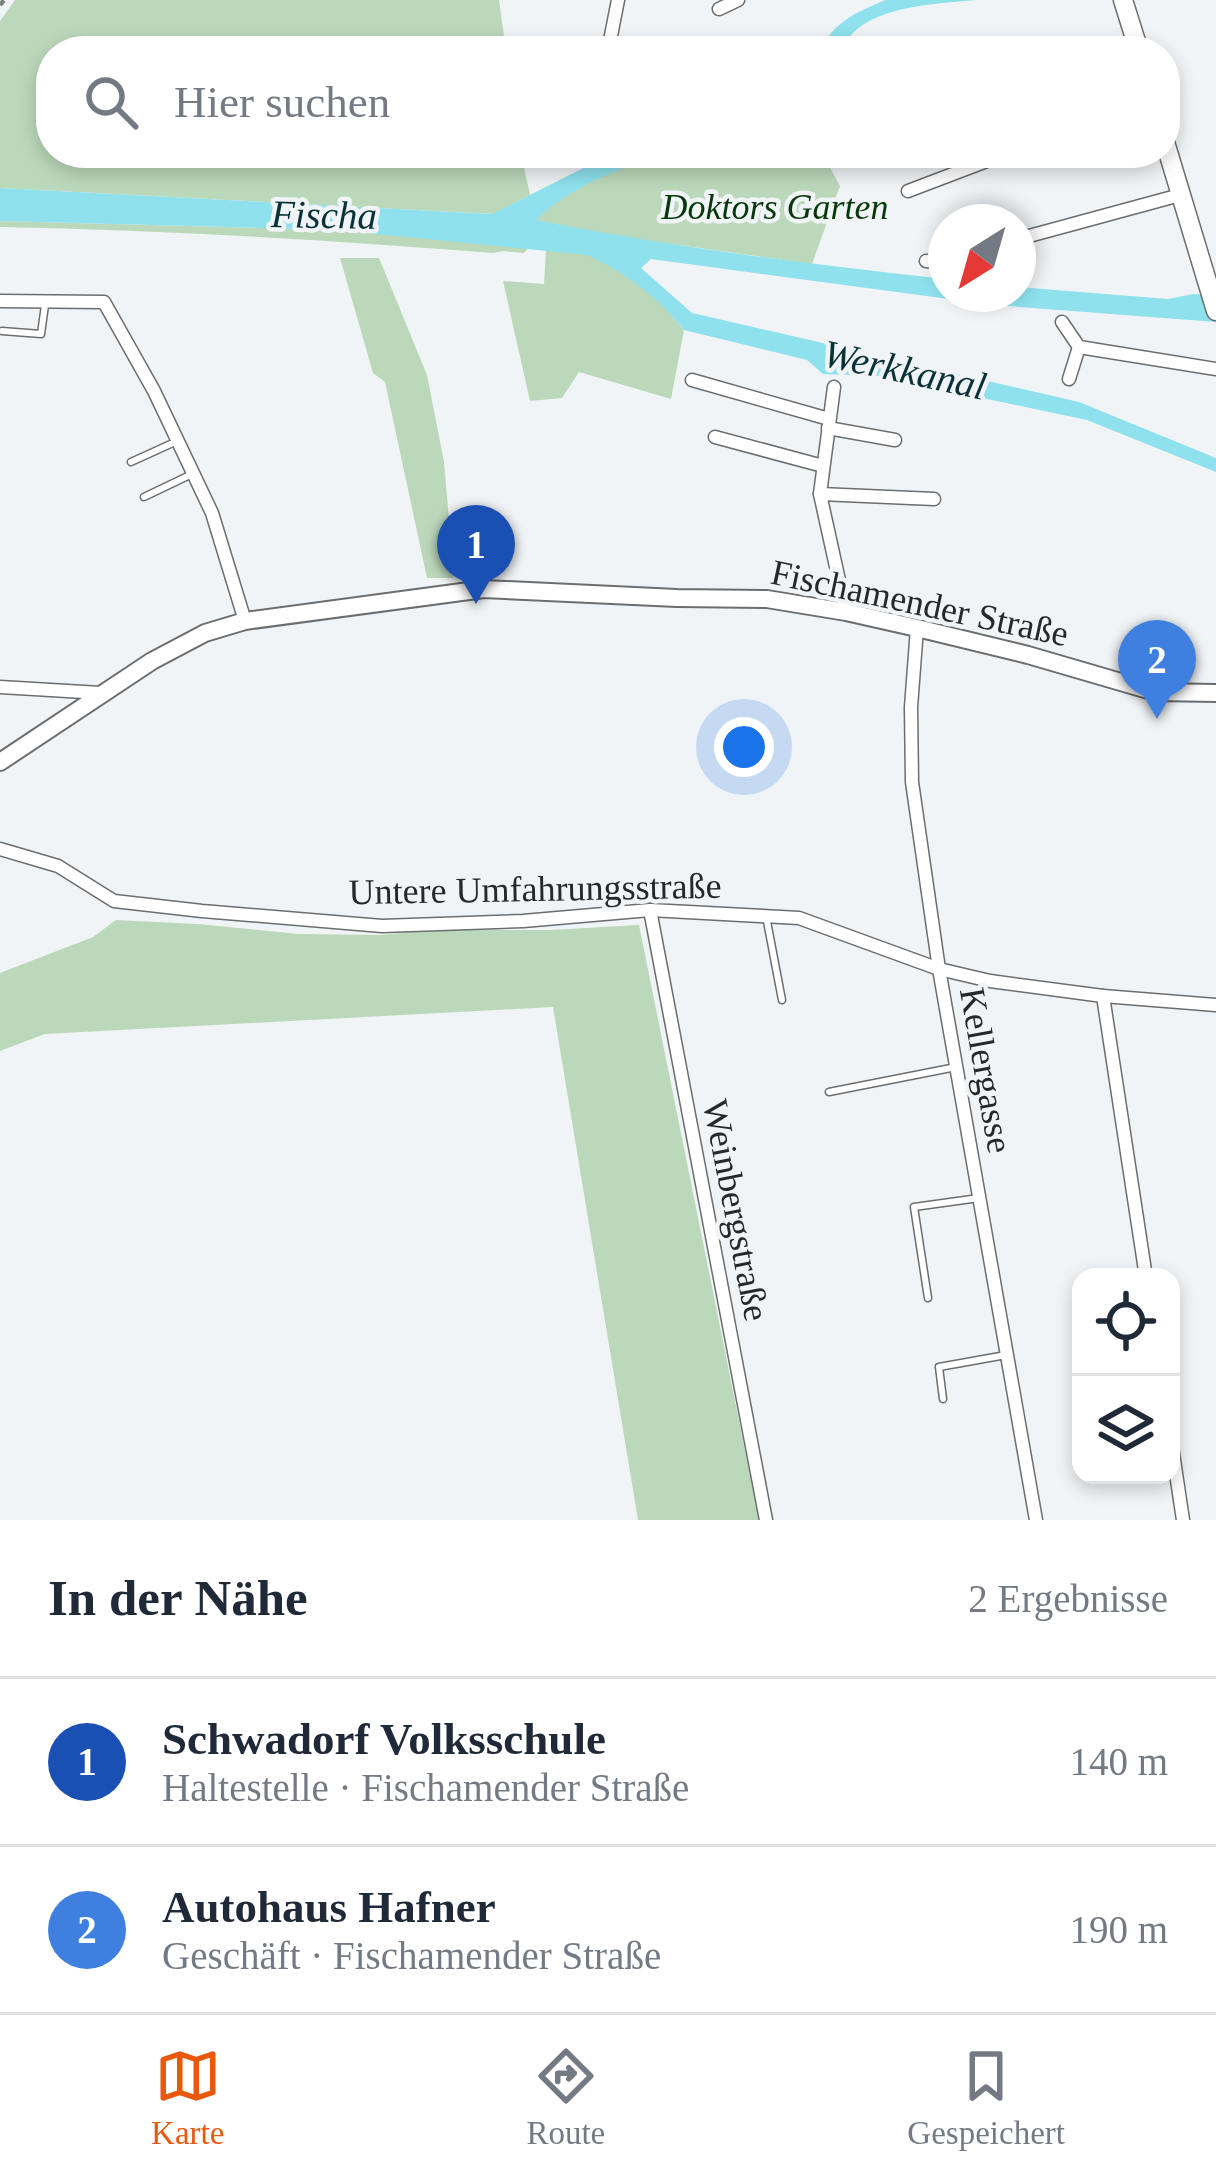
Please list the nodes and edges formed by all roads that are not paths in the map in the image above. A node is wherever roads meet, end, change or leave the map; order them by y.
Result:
1 (618, 0) edge
2 (738, 0) edge
3 (1123, 0) edge
4 (718, 9) dead end
5 (611, 36) edge
6 (1134, 36) edge
7 (968, 168) edge
8 (1172, 168) edge
9 (908, 191) dead end
10 (1180, 195) junction
11 (1036, 234) edge
12 (0, 301) edge
13 (1213, 301) edge
14 (45, 302) junction
15 (1062, 322) dead end
16 (2, 332) edge
17 (1079, 347) junction
18 (1216, 369) edge
19 (1069, 379) dead end
20 (692, 380) dead end
21 (834, 387) dead end
22 (829, 424) junction
23 (716, 436) dead end
24 (178, 440) junction
25 (896, 440) dead end
26 (131, 462) dead end
27 (823, 466) junction
28 (194, 473) junction
29 (820, 494) junction
30 (143, 497) dead end
31 (934, 499) dead end
32 (846, 612) junction
33 (245, 621) junction
34 (917, 628) junction
35 (0, 686) edge
36 (102, 693) junction
37 (1216, 693) edge
38 (0, 762) edge
39 (0, 849) edge
40 (650, 910) junction
41 (766, 916) junction
42 (939, 969) junction
43 (1103, 996) junction
44 (782, 1000) dead end
45 (1216, 1005) edge
46 (956, 1067) junction
47 (829, 1092) dead end
48 (979, 1198) junction
49 (1145, 1268) edge
50 (928, 1298) dead end
51 (1006, 1355) junction
52 (943, 1400) dead end
53 (1178, 1484) edge
54 (766, 1520) edge
55 (1036, 1520) edge
56 (1183, 1520) edge

1 - 5 street
2 - 4 street
3 - 6 main road
7 - 9 street
8 - 10 main road
10 - 11 street
10 - 13 main road
12 - 14 street
14 - 16 lane
14 - 24 street
15 - 17 street
17 - 18 street
17 - 19 street
20 - 22 street
21 - 22 street
22 - 25 street
22 - 27 street
23 - 27 street
24 - 26 lane
24 - 28 street
27 - 29 street
28 - 30 lane
28 - 33 street
29 - 31 street
29 - 32 street
32 - 33 main road, Fischamender Straße
32 - 34 main road, Fischamender Straße
33 - 36 main road, Fischamender Straße
34 - 37 main road, Fischamender Straße
34 - 42 street, Kellergasse
35 - 36 street
36 - 38 main road, Fischamender Straße
39 - 40 street, Untere Umfahrungsstraße
40 - 41 street, Untere Umfahrungsstraße
40 - 54 street, Weinbergstraße
41 - 42 street, Untere Umfahrungsstraße
41 - 44 lane
42 - 43 street, Untere Umfahrungsstraße
42 - 46 street, Kellergasse
43 - 45 street, Untere Umfahrungsstraße
43 - 49 street
46 - 47 lane
46 - 48 street, Kellergasse
48 - 50 lane
48 - 51 street, Kellergasse
51 - 52 lane
51 - 55 street, Kellergasse
53 - 56 street

